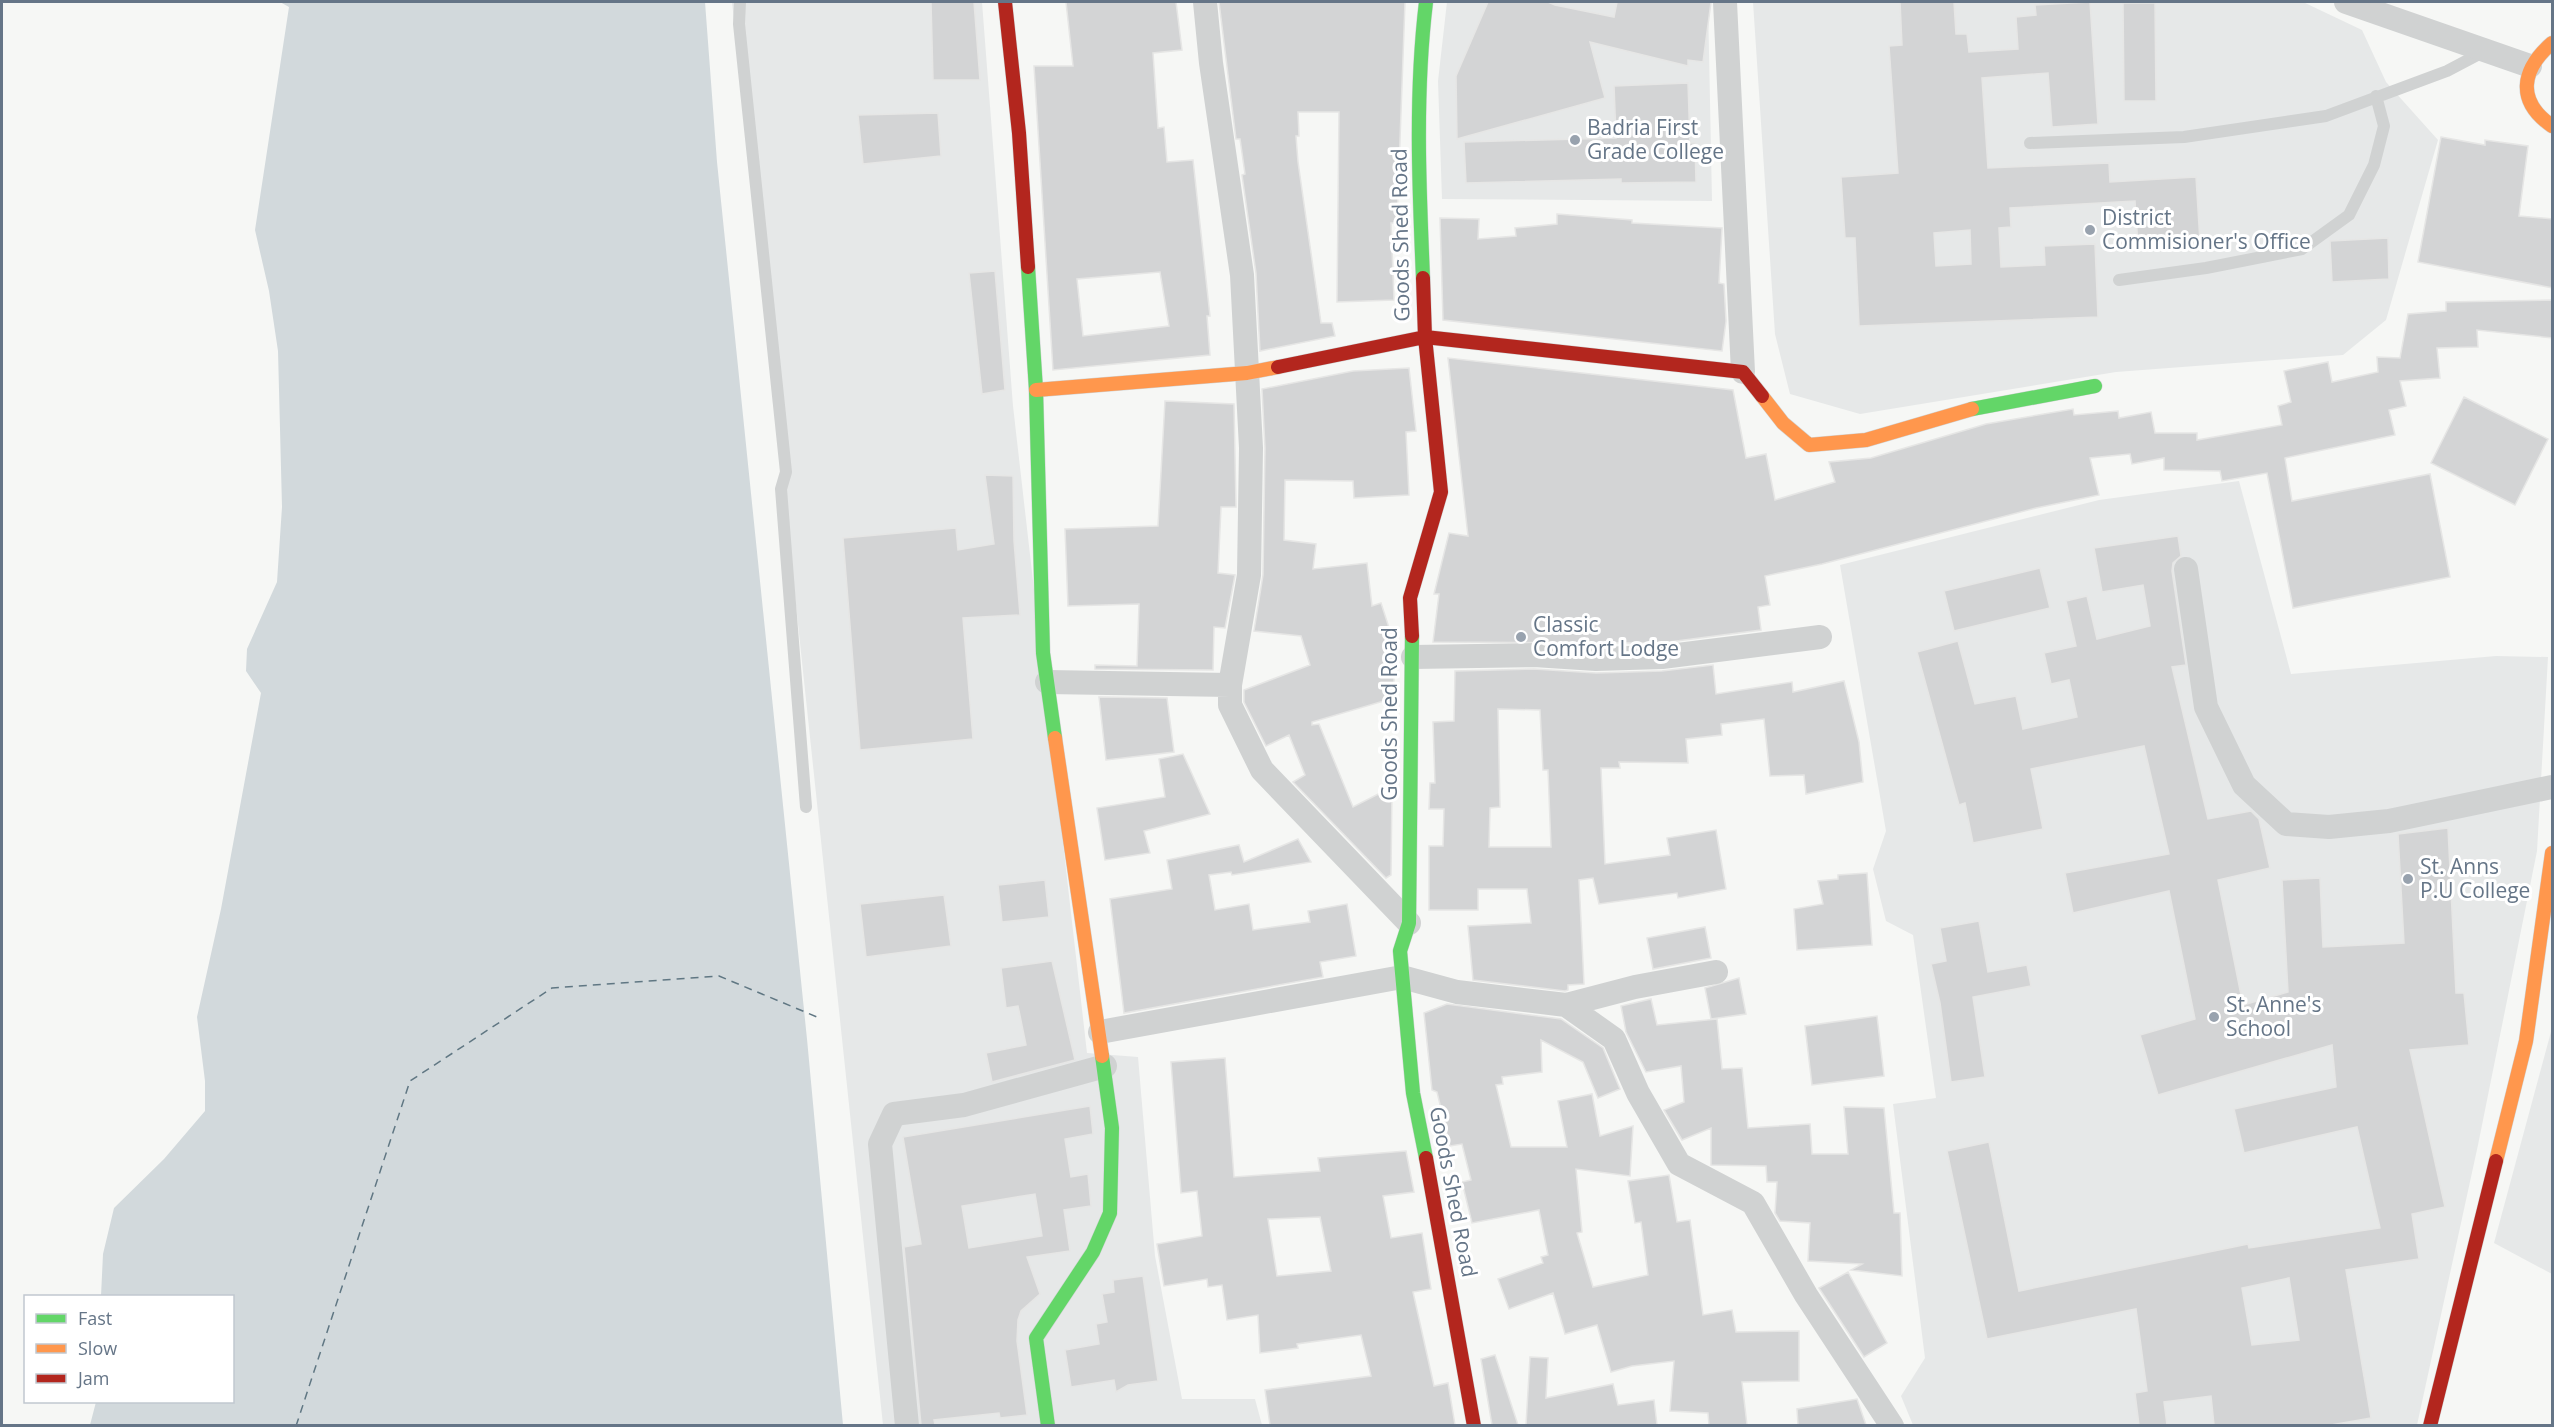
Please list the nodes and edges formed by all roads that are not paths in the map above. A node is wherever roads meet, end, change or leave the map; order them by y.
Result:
1 (740, 2) edge
2 (1005, 2) edge
3 (1205, 2) edge
4 (1426, 2) edge
5 (1725, 2) edge
6 (2346, 2) edge
7 (2553, 43) edge
8 (2486, 50) junction
9 (2530, 66) junction
10 (2376, 96) junction
11 (2553, 126) edge
12 (2030, 143) dead end
13 (2119, 280) dead end
14 (1425, 337) junction
15 (1743, 372) junction
16 (1247, 373) junction
17 (2095, 386) dead end
18 (1036, 390) junction
19 (2186, 569) dead end
20 (1820, 637) dead end
21 (1413, 657) junction
22 (1047, 682) junction
23 (1230, 685) junction
24 (2553, 787) edge
25 (806, 807) dead end
26 (2553, 853) edge
27 (1409, 923) junction
28 (1716, 972) dead end
29 (1402, 977) junction
30 (1566, 1005) junction
31 (1100, 1032) junction
32 (1105, 1066) junction
33 (908, 1425) edge
34 (1048, 1425) edge
35 (1474, 1425) edge
36 (1892, 1425) edge
37 (2430, 1425) edge

1 - 25 lane
2 - 18 street
3 - 16 street
4 - 14 street, Goods Shed Road
5 - 15 street
6 - 8 street
7 - 9 street
8 - 9 street
8 - 10 lane
9 - 11 street
10 - 12 lane
10 - 13 lane
14 - 15 street
14 - 16 street
14 - 21 street, Goods Shed Road
15 - 17 street
16 - 18 street
16 - 23 street
18 - 22 street
19 - 24 street
20 - 21 street
21 - 27 street, Goods Shed Road
22 - 23 street
22 - 31 street
23 - 27 street
26 - 37 street
27 - 29 street, Goods Shed Road
28 - 30 street
29 - 30 street
29 - 31 street
29 - 35 street, Goods Shed Road
30 - 36 street
31 - 32 street
32 - 33 street
32 - 34 street

